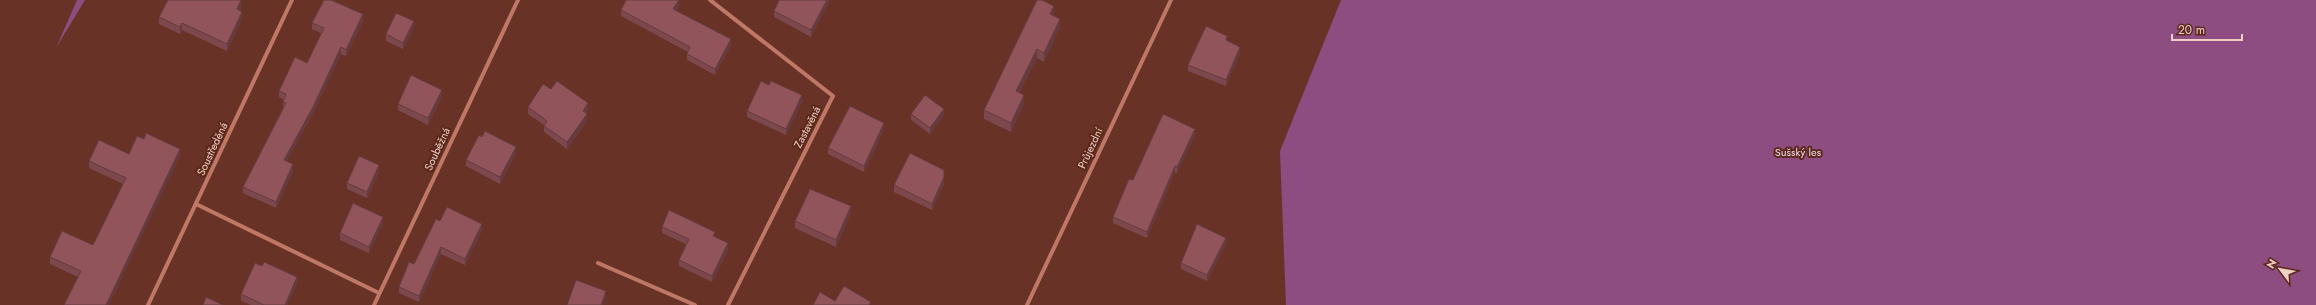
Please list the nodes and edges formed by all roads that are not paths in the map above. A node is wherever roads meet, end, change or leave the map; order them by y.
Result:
1 (292, 0) edge
2 (518, 0) edge
3 (710, 0) edge
4 (1171, 0) edge
5 (196, 204) junction
6 (598, 263) dead end
7 (379, 292) junction
8 (148, 305) edge
9 (374, 305) edge
10 (695, 305) edge
11 (728, 305) edge
12 (1027, 305) edge

1 - 5 street, Soustředěná
2 - 7 street, Souběžná
3 - 11 street, Zastavěná
4 - 12 street, Průjezdní
5 - 7 street
5 - 8 street, Soustředěná
6 - 10 street
7 - 9 street, Souběžná

